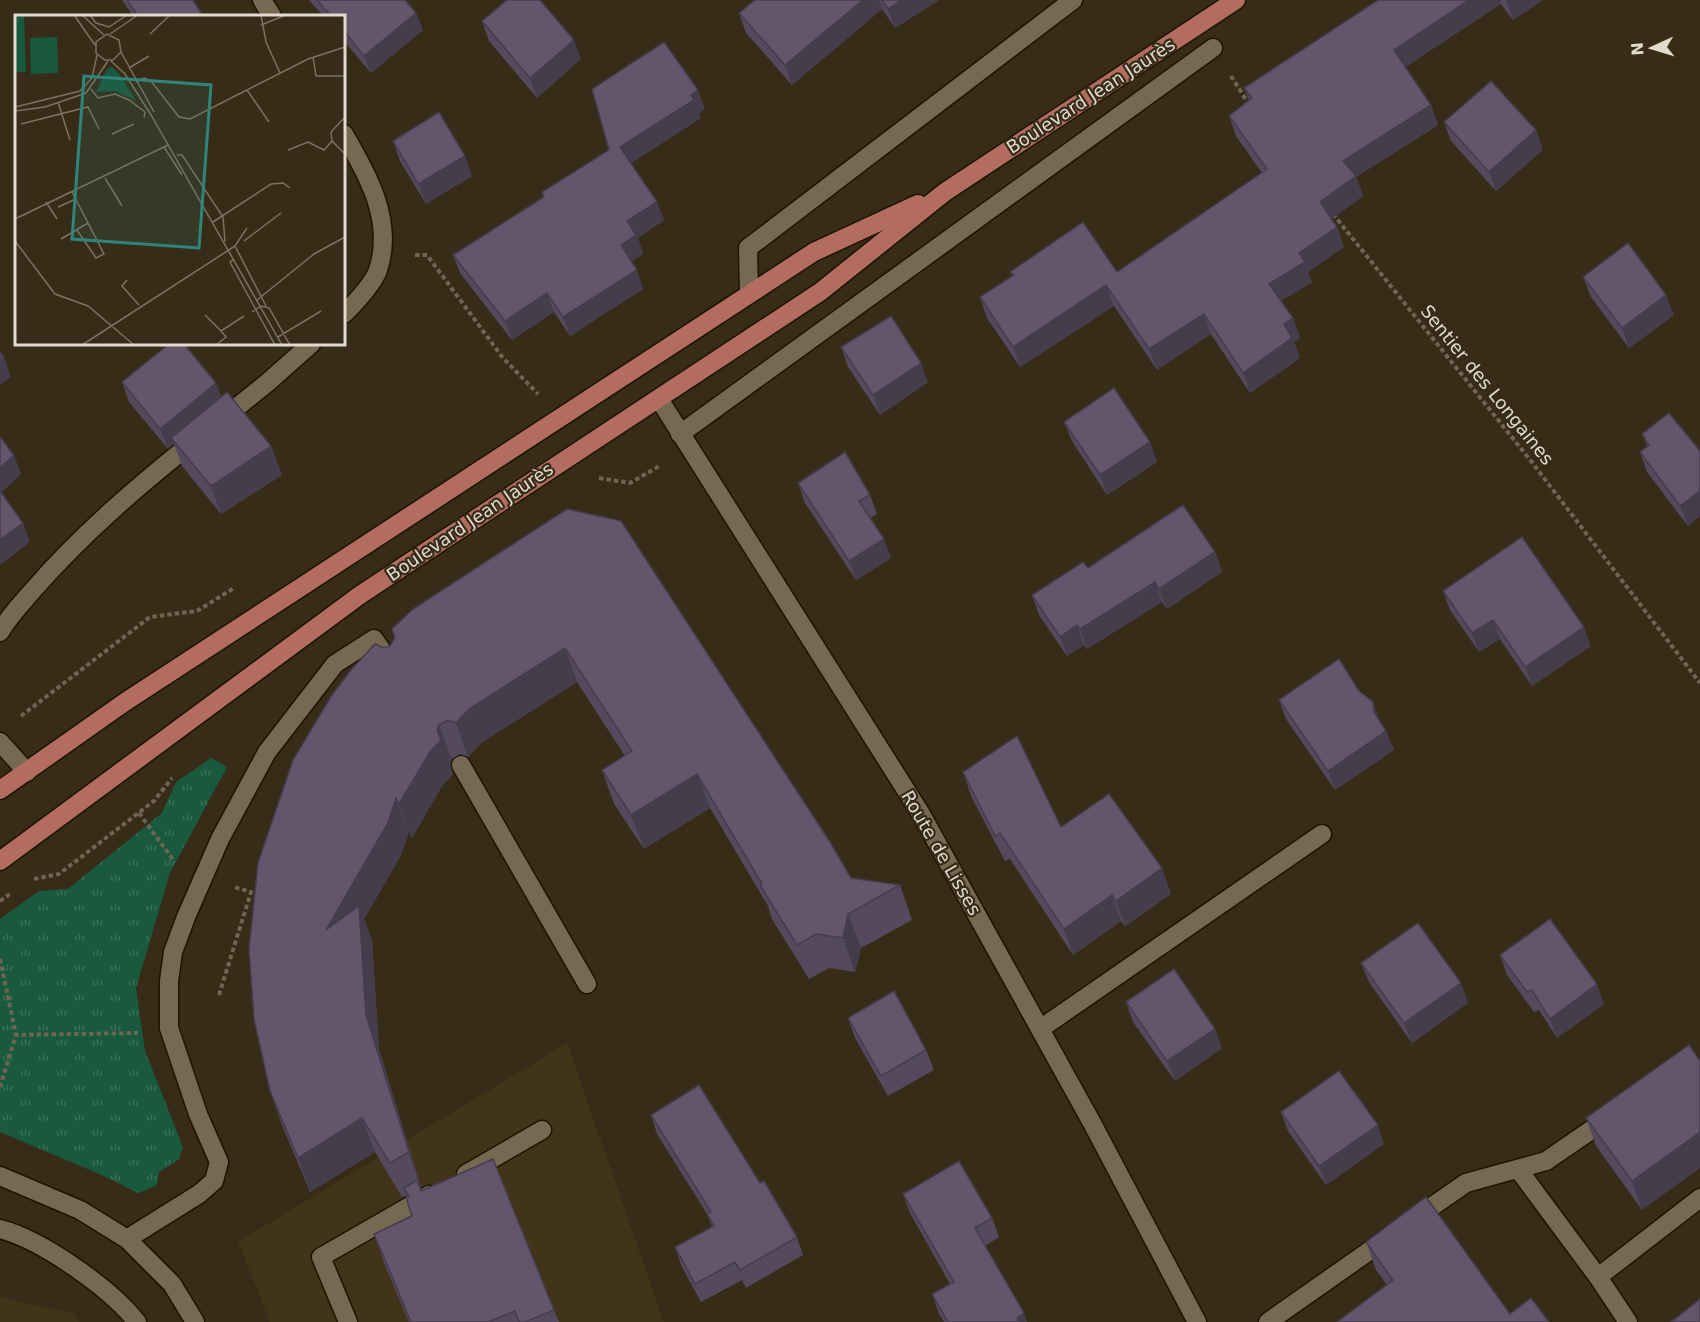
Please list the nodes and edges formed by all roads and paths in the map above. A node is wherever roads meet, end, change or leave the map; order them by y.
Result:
1 (262, 0) edge
2 (1072, 0) edge
3 (1236, 0) edge
4 (271, 15) edge
5 (1213, 48) dead end
6 (1250, 105) edge
7 (1253, 111) edge
8 (345, 136) edge
9 (945, 192) junction
10 (1331, 212) edge
11 (427, 255) dead end
12 (749, 294) junction
13 (345, 313) edge
14 (310, 345) edge
15 (526, 397) dead end
16 (659, 399) junction
17 (680, 434) junction
18 (236, 586) dead end
19 (0, 632) edge
20 (396, 671) edge
21 (1700, 683) edge
22 (19, 718) dead end
23 (0, 742) edge
24 (461, 765) dead end
25 (27, 772) junction
26 (0, 790) edge
27 (1322, 834) dead end
28 (0, 861) edge
29 (0, 959) edge
30 (586, 984) dead end
31 (169, 1028) junction
32 (1040, 1029) junction
33 (16, 1035) junction
34 (0, 1087) edge
35 (1623, 1108) edge
36 (542, 1130) dead end
37 (1518, 1169) junction
38 (0, 1176) edge
39 (1700, 1198) edge
40 (0, 1229) edge
41 (127, 1239) junction
42 (1598, 1277) junction
43 (1276, 1319) edge
44 (137, 1322) edge
45 (195, 1322) edge
46 (348, 1322) edge
47 (1197, 1322) edge
48 (1628, 1322) edge

1 - 4 street
2 - 12 street
3 - 9 main road, Boulevard Jean Jaurès
5 - 17 street
6 - 7 path
8 - 13 street
9 - 12 main road, Boulevard Jean Jaurès
9 - 16 main road, Boulevard Jean Jaurès
10 - 21 path, Sentier des Longaines
11 - 15 path
12 - 25 main road, Boulevard Jean Jaurès
14 - 19 street
16 - 17 street, Route de Lisses
16 - 28 main road, Boulevard Jean Jaurès
17 - 32 street, Route de Lisses
18 - 22 path
20 - 31 street
23 - 25 street
24 - 30 street
25 - 26 main road, Boulevard Jean Jaurès
27 - 32 street
29 - 33 path
31 - 33 path
31 - 41 street
32 - 47 street, Route de Lisses
33 - 34 path
35 - 37 street
36 - 46 street
37 - 42 street
37 - 43 street
38 - 41 street
39 - 42 street
40 - 44 street
41 - 45 street
42 - 48 street

